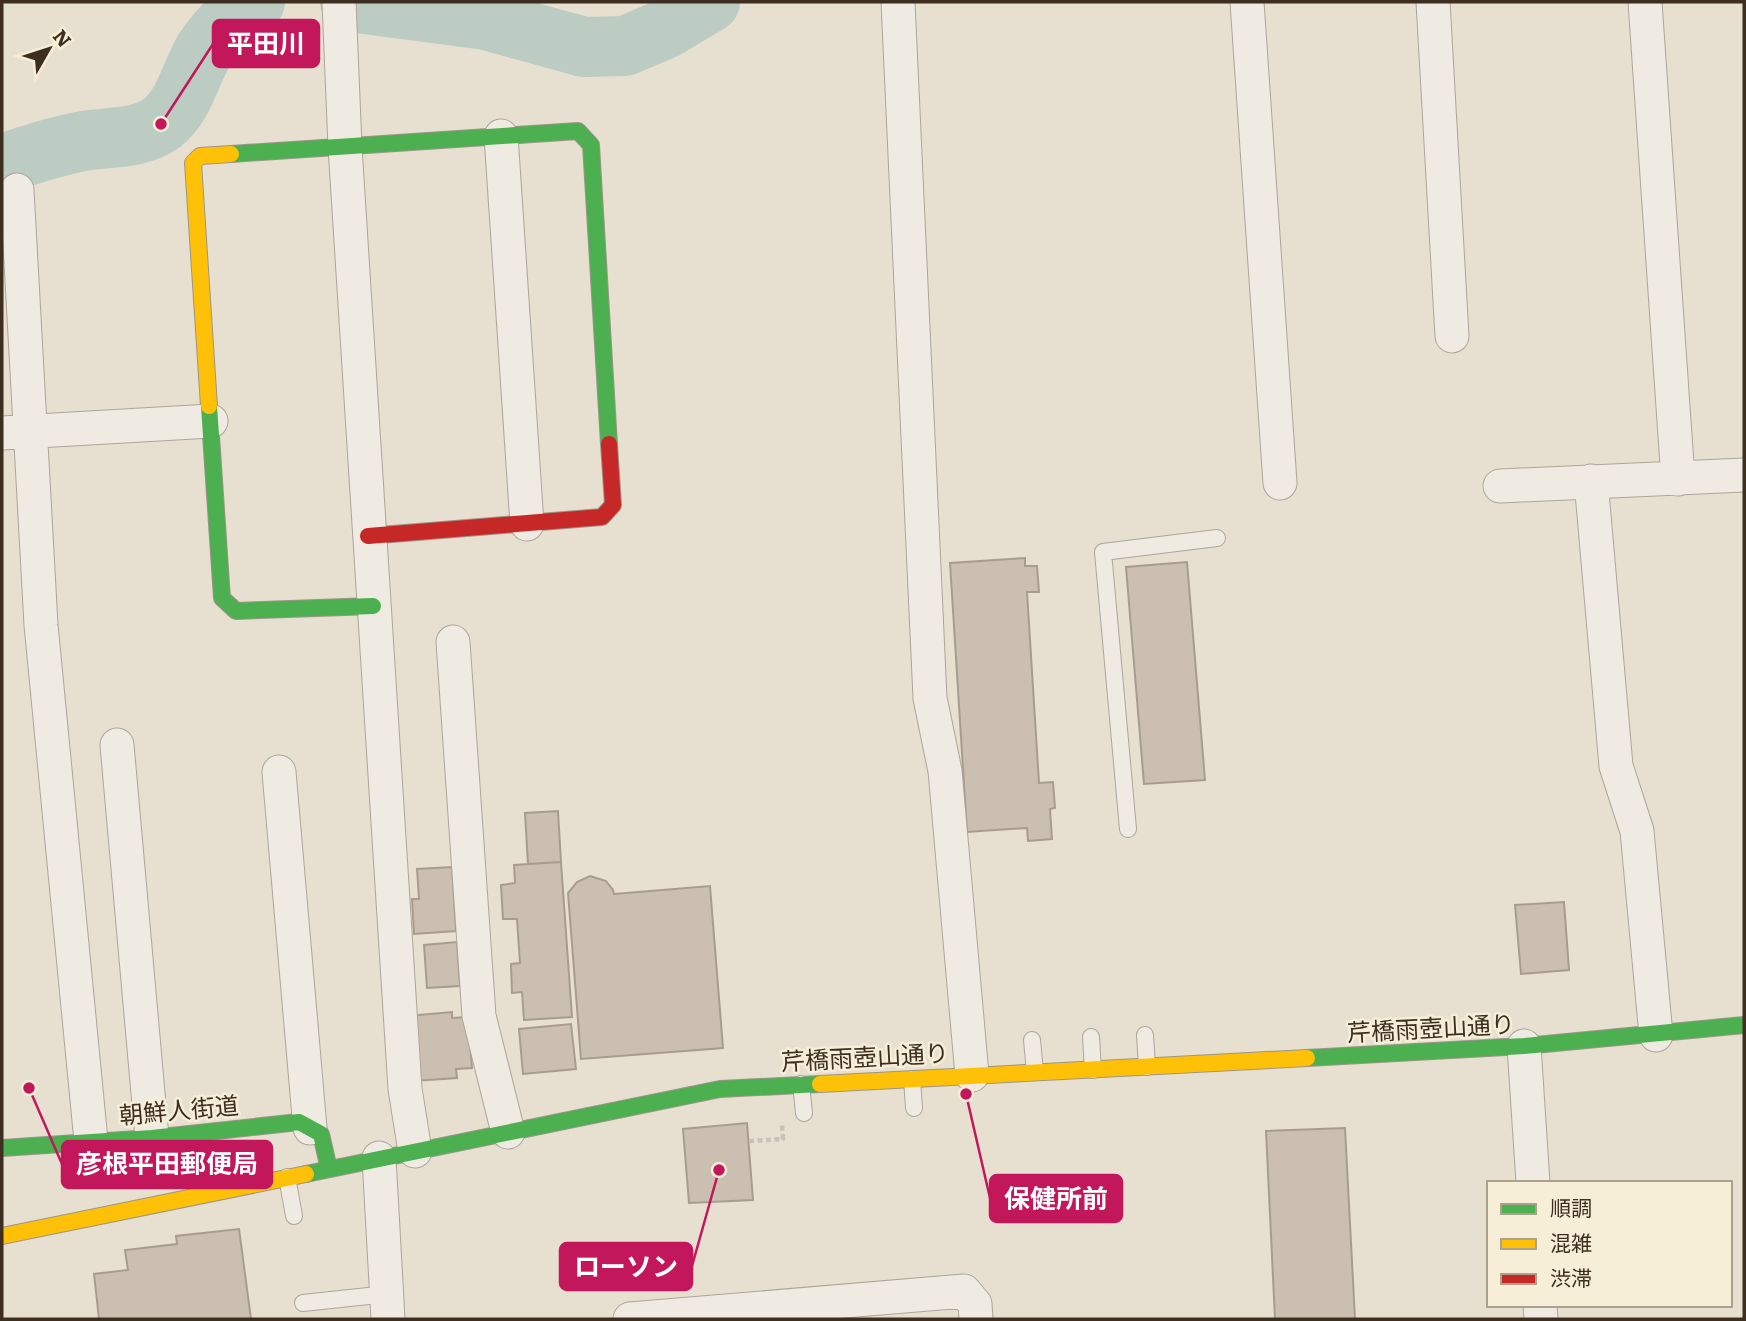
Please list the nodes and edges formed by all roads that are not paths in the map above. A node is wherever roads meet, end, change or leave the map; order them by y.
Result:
1 (898, 2) edge
2 (1247, 2) edge
3 (1433, 2) edge
4 (1645, 2) edge
5 (339, 5) edge
6 (501, 136) junction
7 (345, 147) junction
8 (17, 190) dead end
9 (1452, 336) dead end
10 (211, 421) junction
11 (15, 432) edge
12 (1744, 475) edge
13 (1678, 479) junction
14 (1591, 481) junction
15 (1280, 483) dead end
16 (1500, 486) dead end
17 (527, 524) junction
18 (369, 536) junction
19 (1217, 538) dead end
20 (373, 606) junction
21 (453, 642) dead end
22 (117, 745) dead end
23 (279, 772) dead end
24 (1128, 829) dead end
25 (1744, 1025) edge
26 (1145, 1035) dead end
27 (1656, 1035) junction
28 (1091, 1037) dead end
29 (1032, 1040) dead end
30 (1524, 1046) junction
31 (1147, 1067) junction
32 (1093, 1070) junction
33 (1035, 1072) junction
34 (972, 1075) junction
35 (912, 1078) junction
36 (801, 1084) junction
37 (914, 1108) dead end
38 (804, 1113) dead end
39 (310, 1128) junction
40 (508, 1132) junction
41 (152, 1138) junction
42 (91, 1141) junction
43 (2, 1148) edge
44 (415, 1151) junction
45 (379, 1158) junction
46 (329, 1169) junction
47 (287, 1177) junction
48 (1533, 1181) edge
49 (294, 1216) dead end
50 (2, 1236) edge
51 (303, 1303) dead end
52 (388, 1307) edge
53 (630, 1319) edge
54 (975, 1319) edge

1 - 34 street
2 - 15 street
3 - 9 street
4 - 13 street
5 - 7 street
6 - 7 street
6 - 17 street
6 - 17 street
7 - 10 street
7 - 18 street
8 - 11 street
10 - 11 street
10 - 20 street
11 - 42 street
12 - 13 street
13 - 14 street
14 - 16 street
14 - 27 street
17 - 18 street
18 - 20 street
19 - 24 lane
20 - 44 street
21 - 40 street
22 - 41 street
23 - 39 street
25 - 27 street, 芹橋雨壺山通り
26 - 31 lane
27 - 30 street, 芹橋雨壺山通り
28 - 32 lane
29 - 33 lane
30 - 31 street, 芹橋雨壺山通り
30 - 48 street
31 - 32 street, 芹橋雨壺山通り
32 - 33 street, 芹橋雨壺山通り
33 - 34 street, 芹橋雨壺山通り
34 - 35 street, 芹橋雨壺山通り
35 - 36 street, 芹橋雨壺山通り
35 - 37 lane
36 - 38 lane
36 - 40 street, 芹橋雨壺山通り
39 - 41 street, 朝鮮人街道
39 - 46 street
40 - 44 street, 芹橋雨壺山通り
41 - 42 street, 朝鮮人街道
42 - 43 street, 朝鮮人街道
44 - 45 street, 芹橋雨壺山通り
45 - 46 street, 芹橋雨壺山通り
45 - 52 street
46 - 47 street, 芹橋雨壺山通り
47 - 49 lane
47 - 50 street, 芹橋雨壺山通り
51 - 52 lane
53 - 54 street

